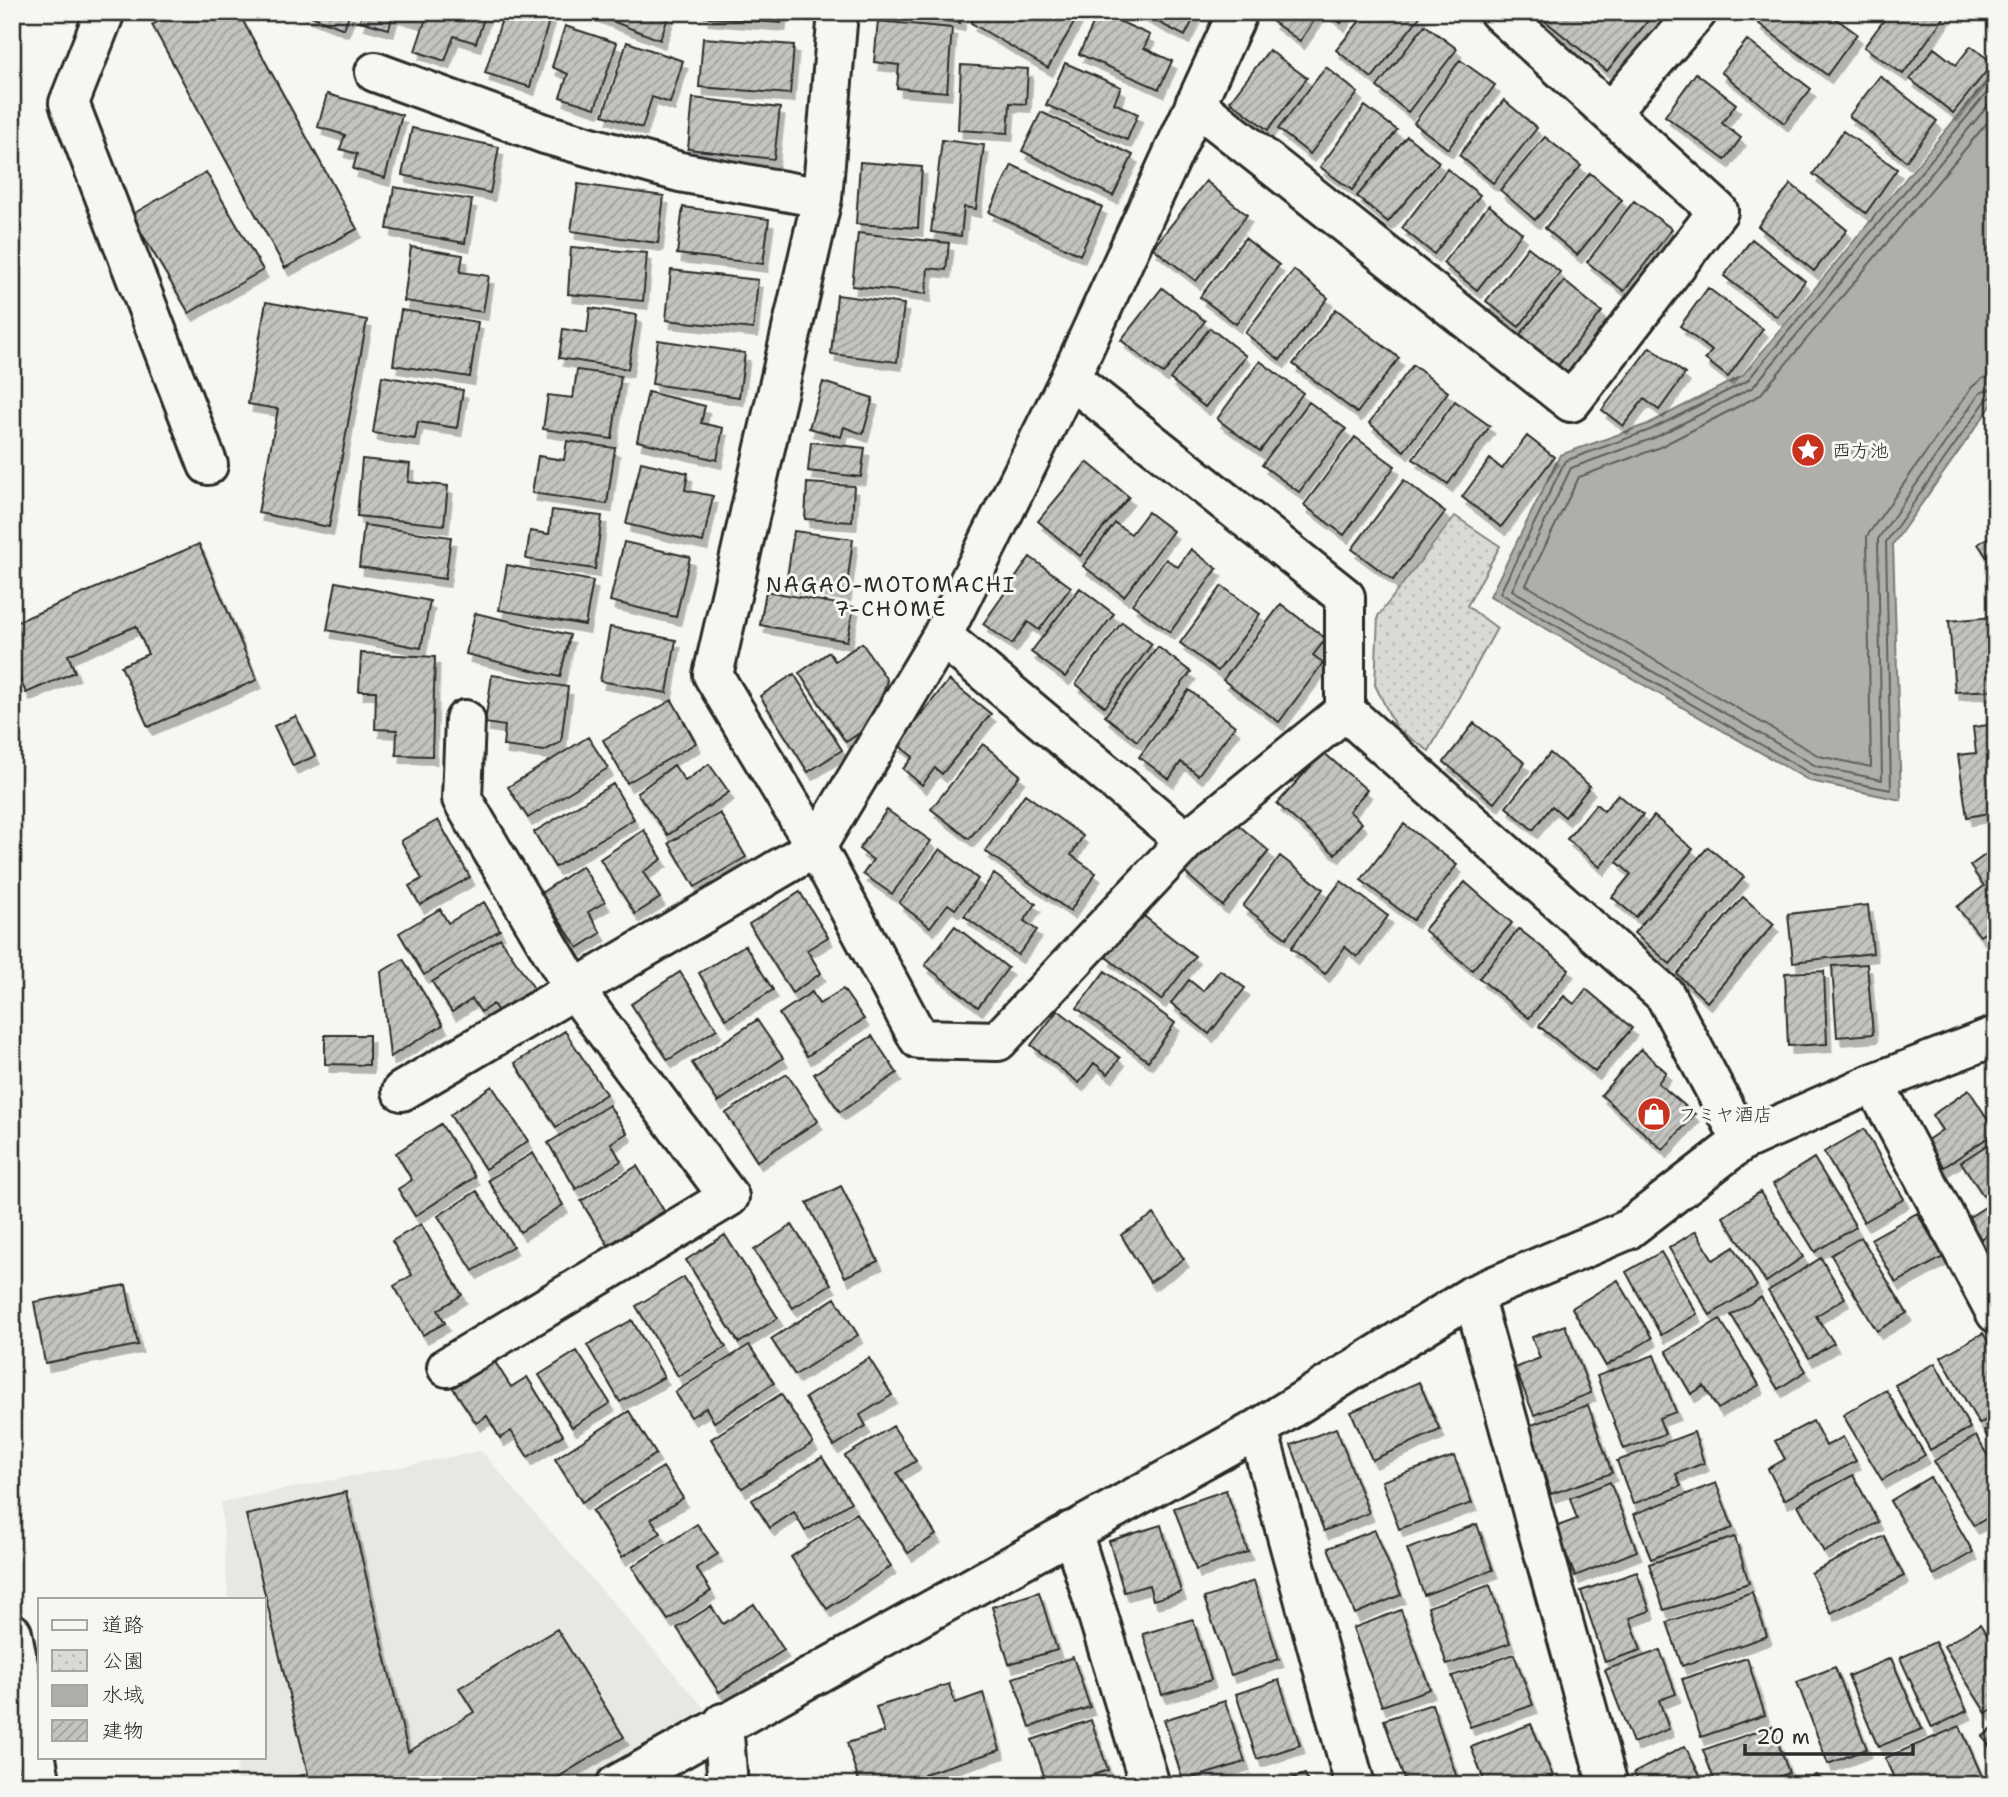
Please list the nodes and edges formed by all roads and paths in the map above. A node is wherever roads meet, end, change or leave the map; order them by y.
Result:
1 (105, 12) edge
2 (838, 12) edge
3 (1238, 12) edge
4 (1499, 12) edge
5 (1697, 12) edge
6 (375, 72) dead end
7 (1195, 104) junction
8 (1611, 111) junction
9 (822, 198) junction
10 (1070, 378) junction
11 (208, 465) dead end
12 (942, 636) junction
13 (1345, 711) junction
14 (465, 720) dead end
15 (1186, 841) junction
16 (816, 847) junction
17 (574, 989) junction
18 (1996, 1036) edge
19 (1874, 1083) junction
20 (402, 1091) dead end
21 (1742, 1141) junction
22 (1473, 1295) junction
23 (1996, 1313) edge
24 (447, 1367) dead end
25 (1258, 1429) junction
26 (1072, 1531) junction
27 (12, 1633) edge
28 (723, 1723) junction
29 (41, 1785) edge
30 (616, 1785) edge
31 (728, 1785) edge
32 (1150, 1785) edge
33 (1355, 1785) edge
34 (1608, 1785) edge

1 - 11 street
2 - 9 street
3 - 7 street
4 - 8 street
5 - 8 street
6 - 9 street
7 - 8 street
7 - 10 street
9 - 16 street
10 - 12 street
10 - 13 street
12 - 15 street
12 - 16 street
13 - 15 street
13 - 21 street
14 - 17 street
15 - 16 street
16 - 17 street
17 - 20 street
17 - 24 street
18 - 19 street
19 - 21 street
19 - 23 street
21 - 22 street
22 - 25 street
22 - 34 street
25 - 26 street
25 - 33 street
26 - 28 street
26 - 32 street
27 - 29 street
28 - 30 street
28 - 31 street

